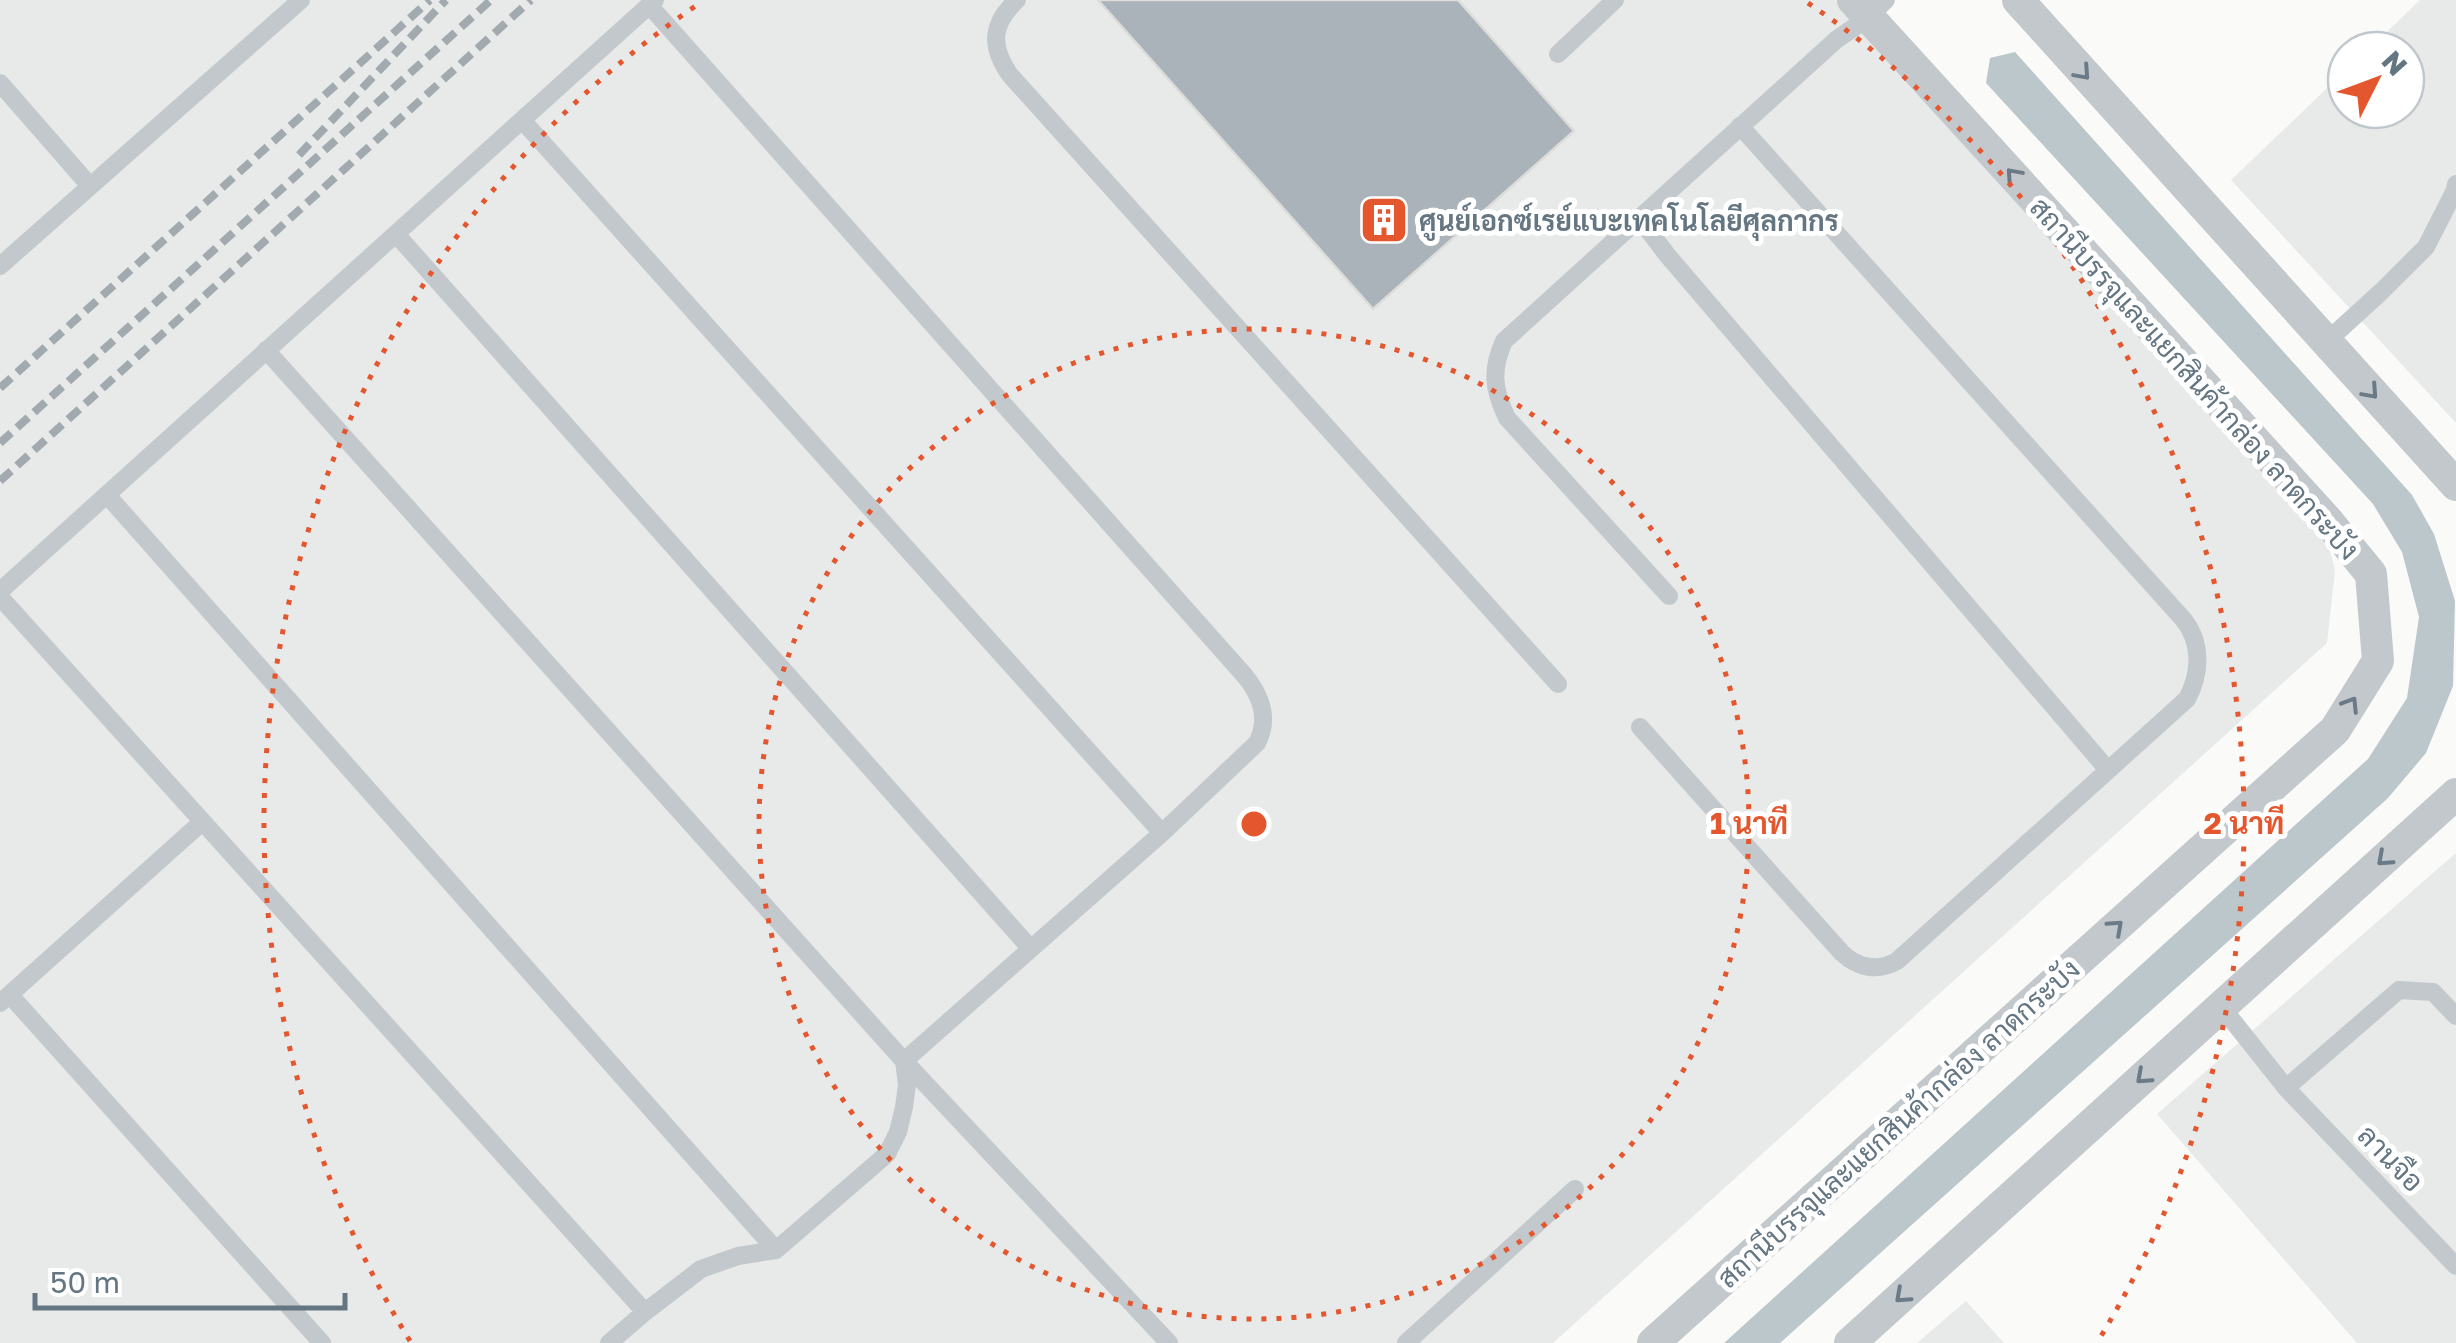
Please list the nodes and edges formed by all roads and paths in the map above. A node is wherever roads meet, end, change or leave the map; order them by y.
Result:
1 (301, 0) edge
2 (1017, 0) edge
3 (1614, 0) edge
4 (2018, 0) edge
5 (652, 3) edge
6 (1869, 5) edge
7 (1558, 54) dead end
8 (0, 83) edge
9 (522, 120) junction
10 (1740, 126) junction
11 (2456, 184) edge
12 (90, 186) junction
13 (1639, 218) junction
14 (396, 234) junction
15 (0, 266) edge
16 (2326, 342) junction
17 (266, 350) junction
18 (2456, 485) edge
19 (106, 495) junction
20 (0, 594) edge
21 (1669, 596) dead end
22 (1558, 684) dead end
23 (1640, 727) dead end
24 (2108, 770) junction
25 (2456, 794) edge
26 (202, 822) junction
27 (1162, 833) junction
28 (1030, 949) junction
29 (5, 999) edge
30 (2222, 1006) junction
31 (2456, 1016) edge
32 (904, 1062) junction
33 (2286, 1088) junction
34 (1575, 1190) dead end
35 (776, 1250) junction
36 (2456, 1266) edge
37 (645, 1312) junction
38 (322, 1343) edge
39 (609, 1343) edge
40 (1169, 1343) edge
41 (1406, 1343) edge
42 (1652, 1343) edge
43 (1850, 1343) edge

1 - 12 lane
2 - 22 lane
3 - 7 lane
4 -> 16 street
5 - 9 lane
5 - 27 lane
6 - 10 lane
42 -> 6 street, สถานีบรรจุและแยกสินค้ากล่อง ลาดกระบัง
8 - 12 lane
9 - 14 lane
9 - 27 lane
10 - 13 lane
10 - 24 lane
11 - 16 lane
12 - 15 lane
13 - 21 lane
13 - 24 lane
14 - 17 lane
14 - 28 lane
16 -> 18 street
17 - 19 lane
17 - 32 lane
19 - 20 lane
19 - 35 lane
20 - 26 lane
23 - 24 lane
25 -> 30 street
26 - 29 lane
26 - 37 lane
27 - 28 lane
28 - 32 lane
29 - 38 lane
30 - 33 lane, ลานจือ
30 -> 43 street
31 - 33 lane
32 - 35 lane
32 - 40 lane
33 - 36 lane, ลานจือ
34 - 41 lane
35 - 37 lane
37 - 39 lane

